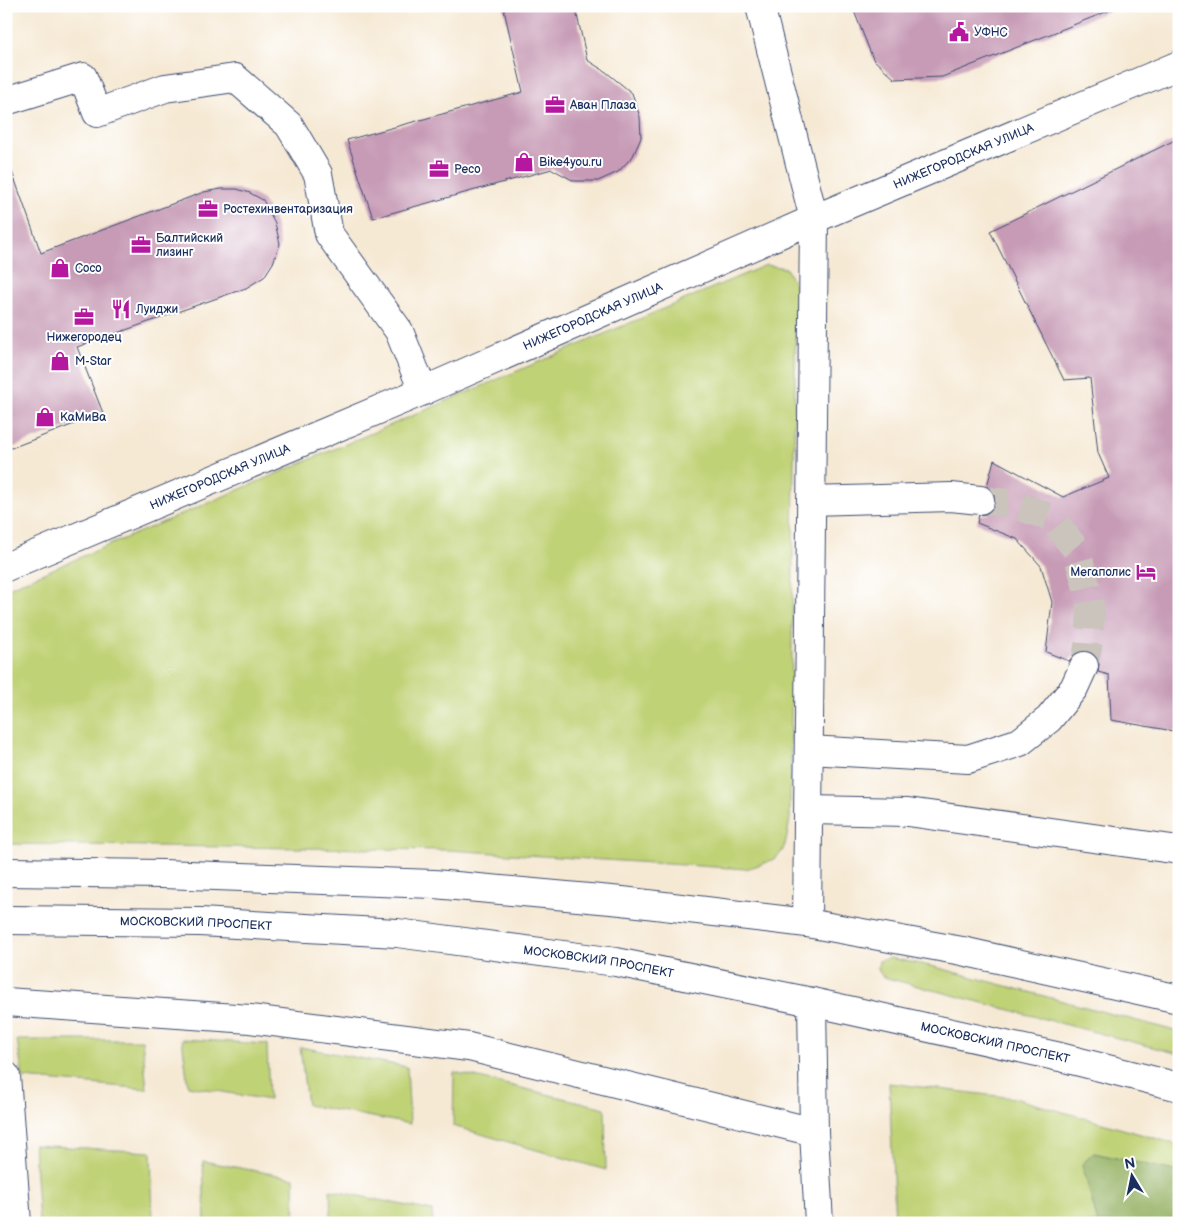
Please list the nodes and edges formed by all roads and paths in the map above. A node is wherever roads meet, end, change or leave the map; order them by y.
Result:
1 (760, 6) edge
2 (1179, 65) edge
3 (6, 101) edge
4 (814, 219) junction
5 (423, 391) junction
6 (980, 500) tunnel mouth
7 (811, 501) junction
8 (8, 562) edge
9 (1084, 666) tunnel mouth
10 (809, 750) junction
11 (809, 810) junction
12 (1179, 850) edge
13 (6, 872) edge
14 (6, 920) edge
15 (807, 923) junction
16 (1179, 999) edge
17 (6, 1002) edge
18 (812, 1002) junction
19 (6, 1076) edge
20 (1179, 1087) edge
21 (814, 1132) junction
22 (17, 1223) edge
23 (818, 1223) edge

1 - 4 main road
2 - 4 main road, НИЖЕГОРОДСКАЯ УЛИЦА
3 - 5 main road
4 - 5 main road, НИЖЕГОРОДСКАЯ УЛИЦА
4 - 7 main road
5 - 8 main road, НИЖЕГОРОДСКАЯ УЛИЦА
6 - 7 main road
7 - 10 main road
9 - 10 main road
10 - 11 main road
11 - 12 main road
11 - 15 main road
13 - 15 main road
14 - 18 main road, МОСКОВСКИЙ ПРОСПЕКТ
15 - 16 main road
17 - 21 main road
18 - 20 main road, МОСКОВСКИЙ ПРОСПЕКТ
18 - 21 main road
19 - 22 main road
21 - 23 main road

